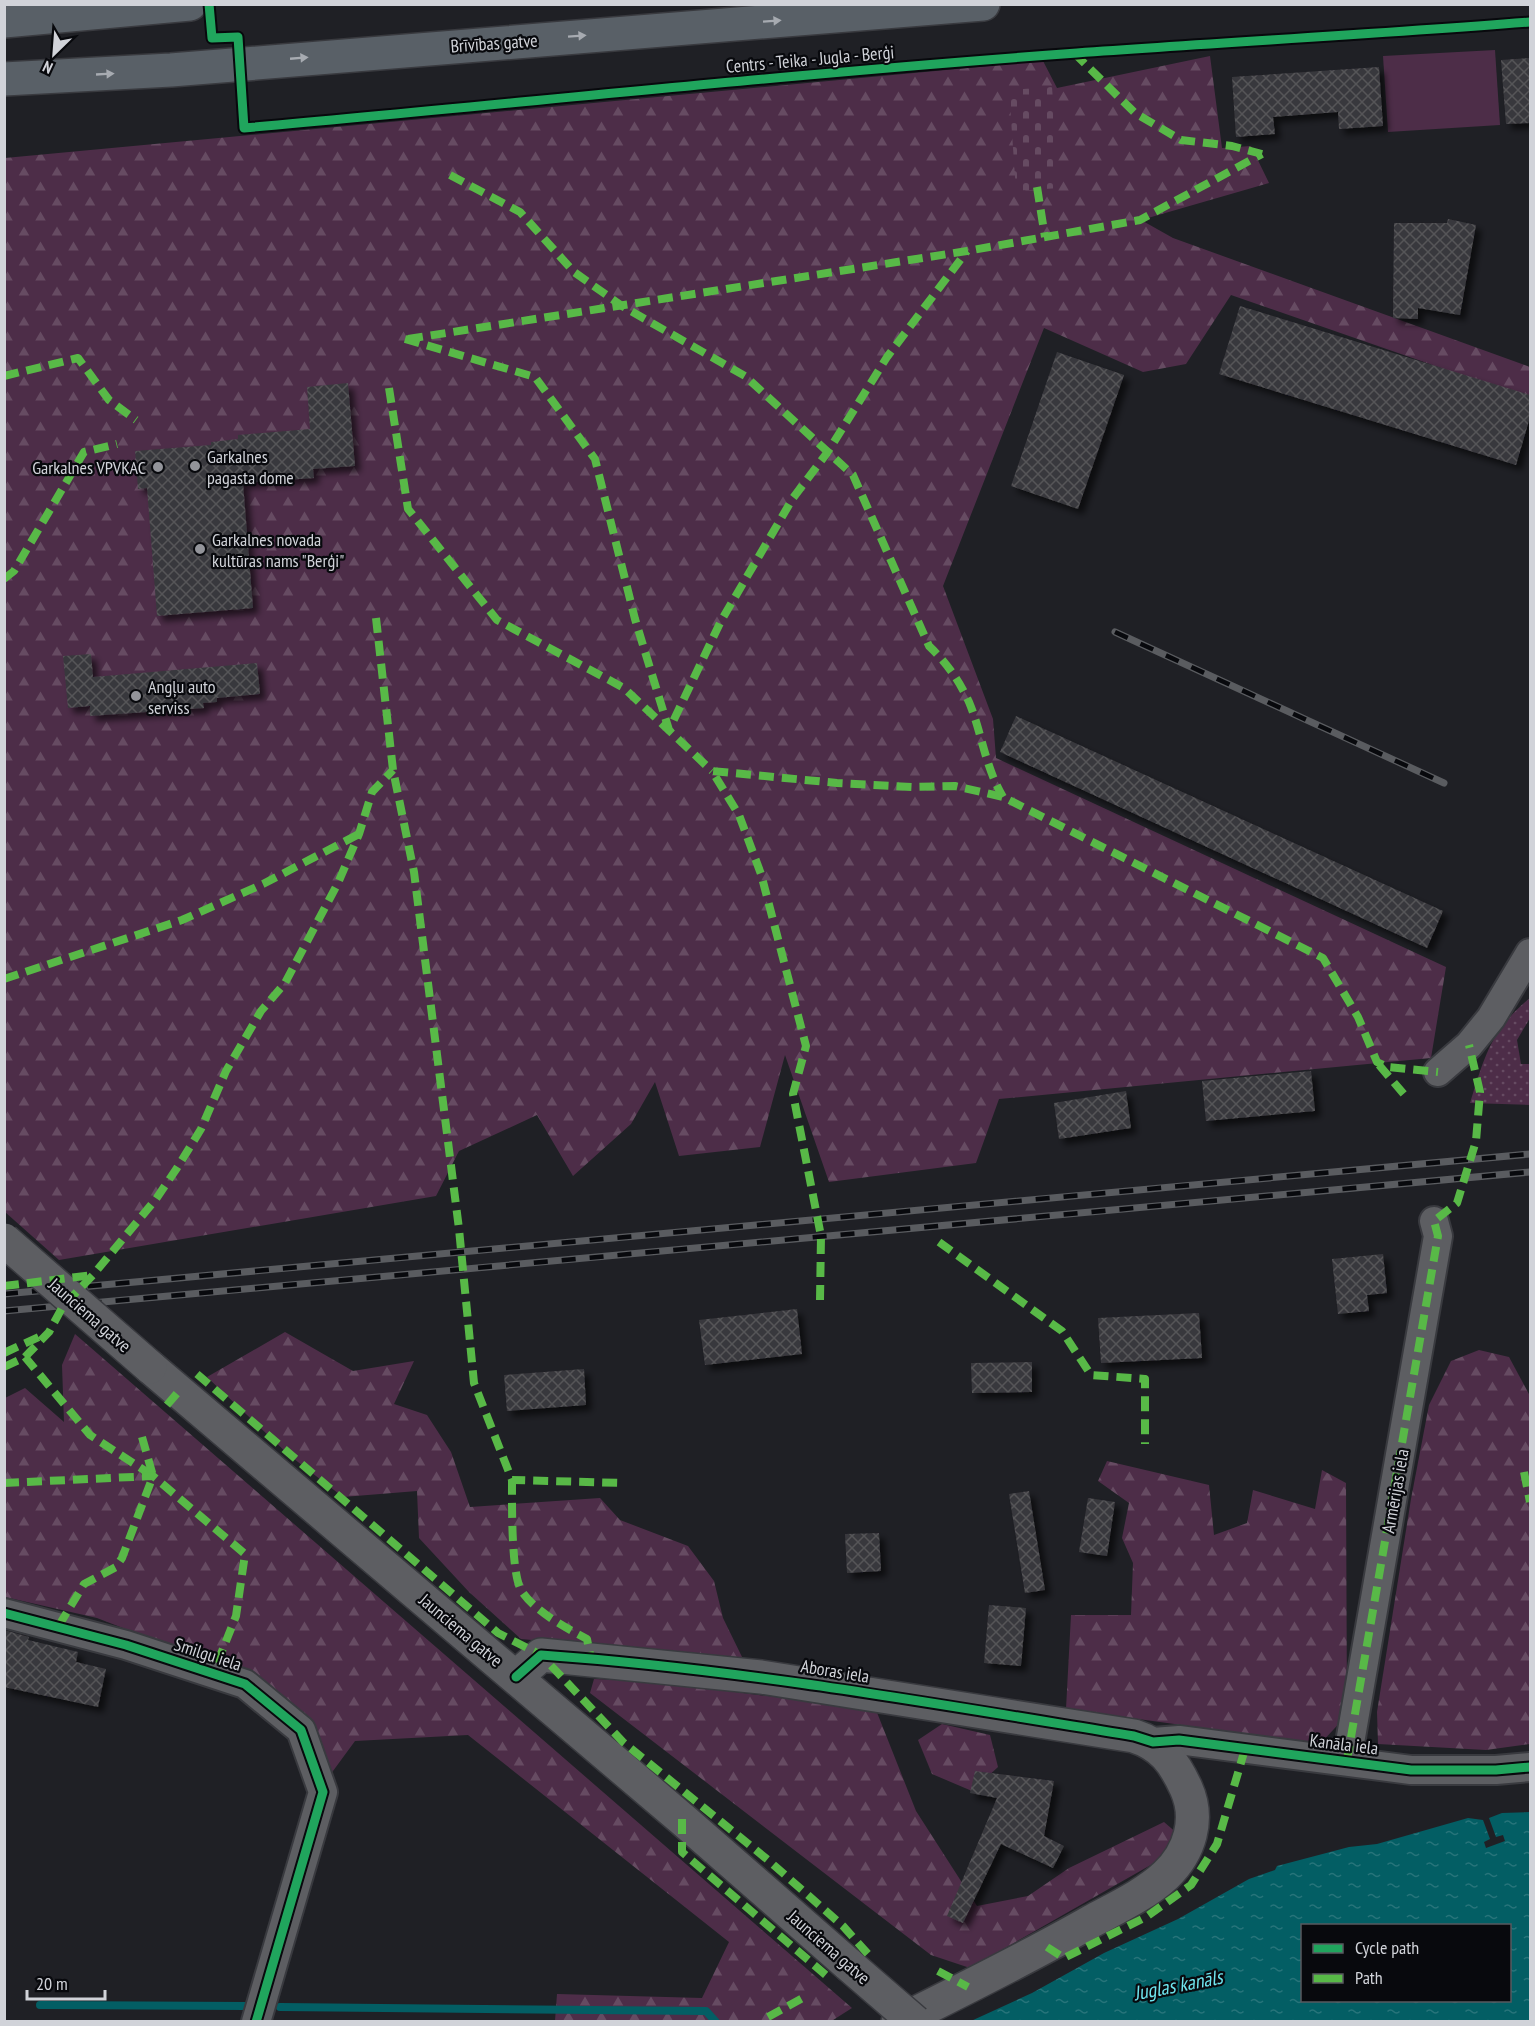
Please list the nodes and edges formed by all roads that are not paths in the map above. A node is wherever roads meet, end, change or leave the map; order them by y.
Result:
1 (190, 4) edge
2 (983, 4) edge
3 (138, 7) edge
4 (4, 21) edge
5 (4, 79) edge
6 (1530, 953) edge
7 (1438, 1072) dead end
8 (1434, 1221) dead end
9 (4, 1240) edge
10 (4, 1613) edge
11 (516, 1677) junction
12 (1153, 1742) junction
13 (1347, 1760) junction
14 (1530, 1767) edge
15 (256, 2022) edge
16 (898, 2022) edge
17 (915, 2022) edge

1 - 3 highway
5 -> 2 highway, Brīvības gatve
3 - 4 highway
6 - 7 street
8 - 13 street, Armērijas iela
9 - 11 main road, Jaunciema gatve, bridge
10 - 15 street, Smilgu iela
11 - 12 main road, Aboras iela
11 - 17 main road, Jaunciema gatve, bridge
12 - 13 street, Kanāla iela
12 - 16 main road
13 - 14 street, Kanāla iela

